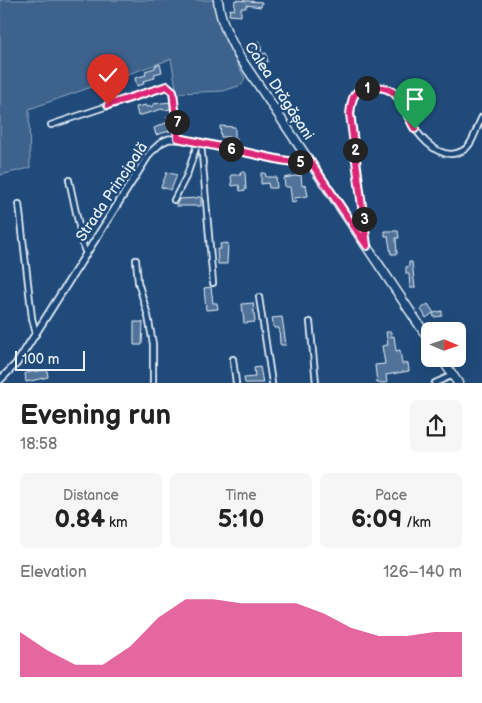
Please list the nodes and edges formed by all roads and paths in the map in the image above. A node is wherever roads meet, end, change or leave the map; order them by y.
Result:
1 (218, 0) edge
2 (482, 117) edge
3 (52, 125) dead end
4 (178, 138) junction
5 (199, 142) junction
6 (310, 161) junction
7 (69, 180) dead end
8 (174, 200) dead end
9 (19, 204) dead end
10 (367, 246) junction
11 (86, 253) junction
12 (136, 260) dead end
13 (213, 283) dead end
14 (259, 297) dead end
15 (310, 322) dead end
16 (421, 327) edge
17 (36, 334) junction
18 (233, 359) dead end
19 (448, 368) edge
20 (453, 375) junction
21 (0, 380) edge
22 (153, 383) edge
23 (236, 383) edge
24 (272, 383) edge
25 (316, 383) edge
26 (435, 383) edge
27 (458, 383) edge

1 - 6 main road, Calea Drăgășani
2 - 10 street
3 - 4 street
4 - 5 street
4 - 11 street, Strada Principală
5 - 6 street
5 - 8 street
5 - 13 street
6 - 10 main road, Calea Drăgășani
7 - 11 street
9 - 17 street
10 - 16 main road, Calea Drăgășani
11 - 17 street, Strada Principală
12 - 22 street
14 - 24 street
15 - 25 street
17 - 21 street, Strada Principală
18 - 23 street
19 - 20 main road
20 - 26 street
20 - 27 main road

